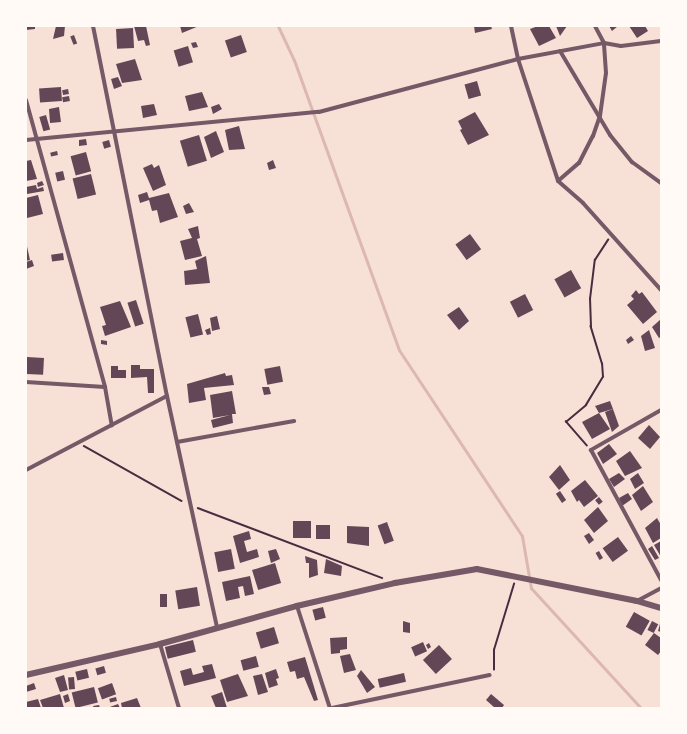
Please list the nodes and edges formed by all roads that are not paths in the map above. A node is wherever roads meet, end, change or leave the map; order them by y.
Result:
1 (93, 26) edge
2 (511, 26) edge
3 (595, 26) edge
4 (661, 41) edge
5 (604, 43) junction
6 (560, 51) junction
7 (518, 59) junction
8 (26, 100) edge
9 (600, 116) junction
10 (113, 133) junction
11 (38, 139) junction
12 (26, 140) edge
13 (558, 181) junction
14 (661, 183) edge
15 (661, 290) edge
16 (26, 382) edge
17 (104, 387) junction
18 (167, 396) junction
19 (661, 410) edge
20 (294, 421) dead end
21 (112, 425) junction
22 (177, 442) junction
23 (26, 470) edge
24 (661, 580) edge
25 (661, 588) edge
26 (637, 600) junction
27 (297, 606) junction
28 (661, 608) edge
29 (217, 628) junction
30 (160, 644) junction
31 (26, 675) edge
32 (490, 675) road end
33 (179, 708) edge
34 (331, 708) edge

1 - 10 street
2 - 7 street
3 - 5 street
4 - 5 street
5 - 6 street
5 - 9 street
6 - 7 street
6 - 9 street
7 - 10 street
7 - 13 street
8 - 11 street
9 - 13 street
9 - 14 street
10 - 11 street
10 - 18 street
11 - 12 street
11 - 17 street
13 - 15 street
16 - 17 street
17 - 21 street
18 - 21 street
18 - 22 street
19 - 24 street
20 - 22 street
21 - 23 street
22 - 29 street
25 - 26 street
26 - 27 street
26 - 28 street
27 - 29 street
27 - 34 street
29 - 30 street
30 - 31 street
30 - 33 street
32 - 34 street

